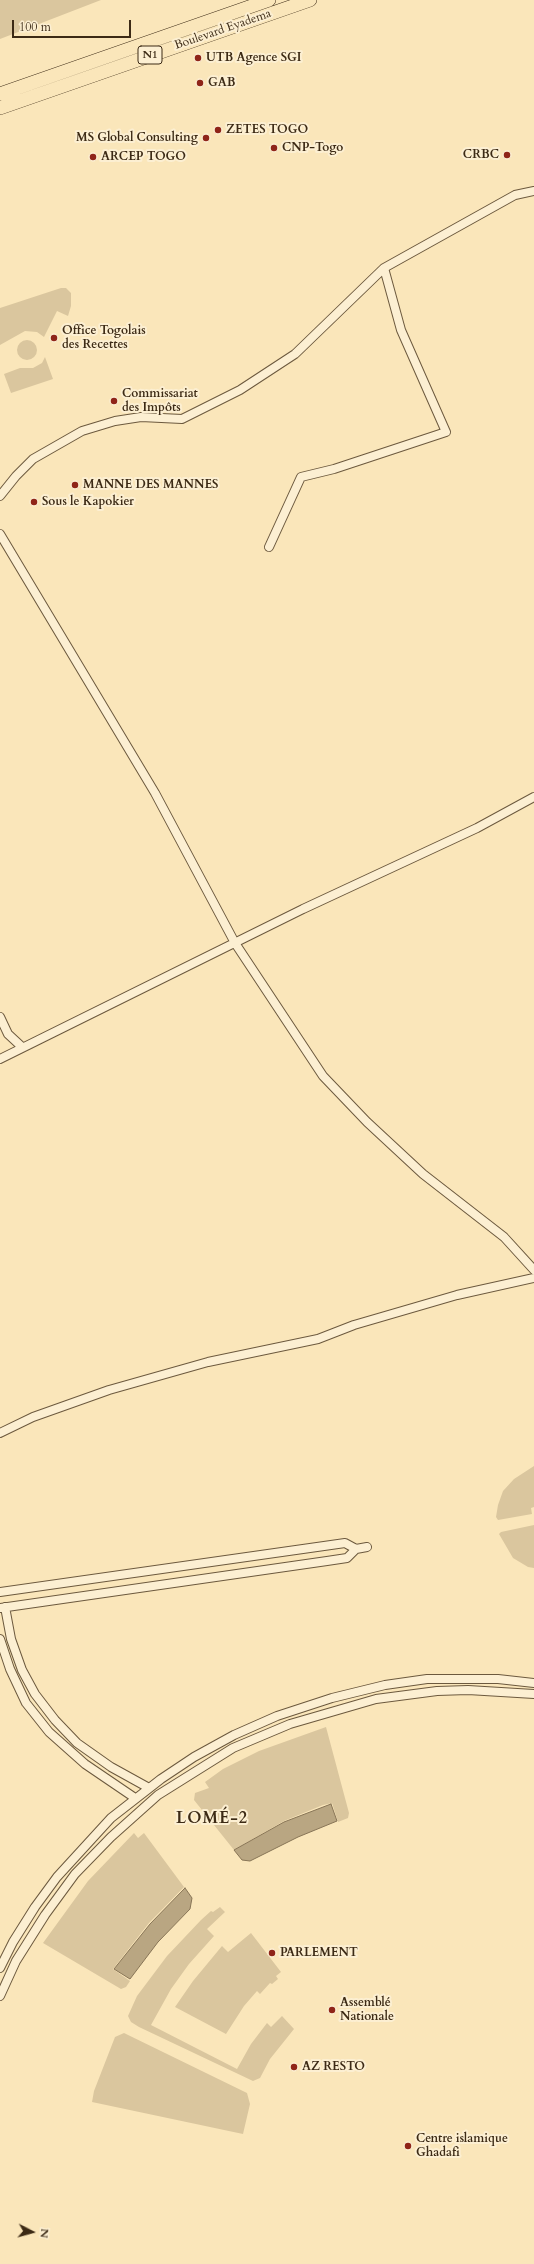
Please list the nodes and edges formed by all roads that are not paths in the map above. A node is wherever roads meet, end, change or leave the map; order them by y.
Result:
1 (310, 0) edge
2 (266, 1) edge
3 (0, 94) edge
4 (0, 108) edge
5 (534, 191) edge
6 (384, 268) junction
7 (0, 496) edge
8 (0, 534) edge
9 (269, 546) dead end
10 (534, 797) edge
11 (236, 943) junction
12 (0, 1017) edge
13 (22, 1047) junction
14 (0, 1059) edge
15 (534, 1270) edge
16 (534, 1278) edge
17 (0, 1433) edge
18 (367, 1547) dead end
19 (356, 1549) junction
20 (0, 1592) edge
21 (2, 1608) edge
22 (0, 1638) edge
23 (534, 1683) edge
24 (534, 1694) edge
25 (149, 1788) junction
26 (135, 1798) junction
27 (0, 1968) edge
28 (0, 1996) edge

1 - 4 highway, Boulevard Eyadema / N1
2 - 3 highway, Boulevard Eyadema / N1
5 - 6 street
6 - 7 street
6 - 9 street
8 - 11 street
10 - 11 street
11 - 13 street
11 - 15 street
12 - 13 street
13 - 14 street
16 - 17 street
18 - 19 street
19 - 20 street
19 - 21 street
20 - 21 street
21 - 25 street
22 - 26 street
23 - 25 street
24 - 28 street
25 - 26 street
26 - 27 street

